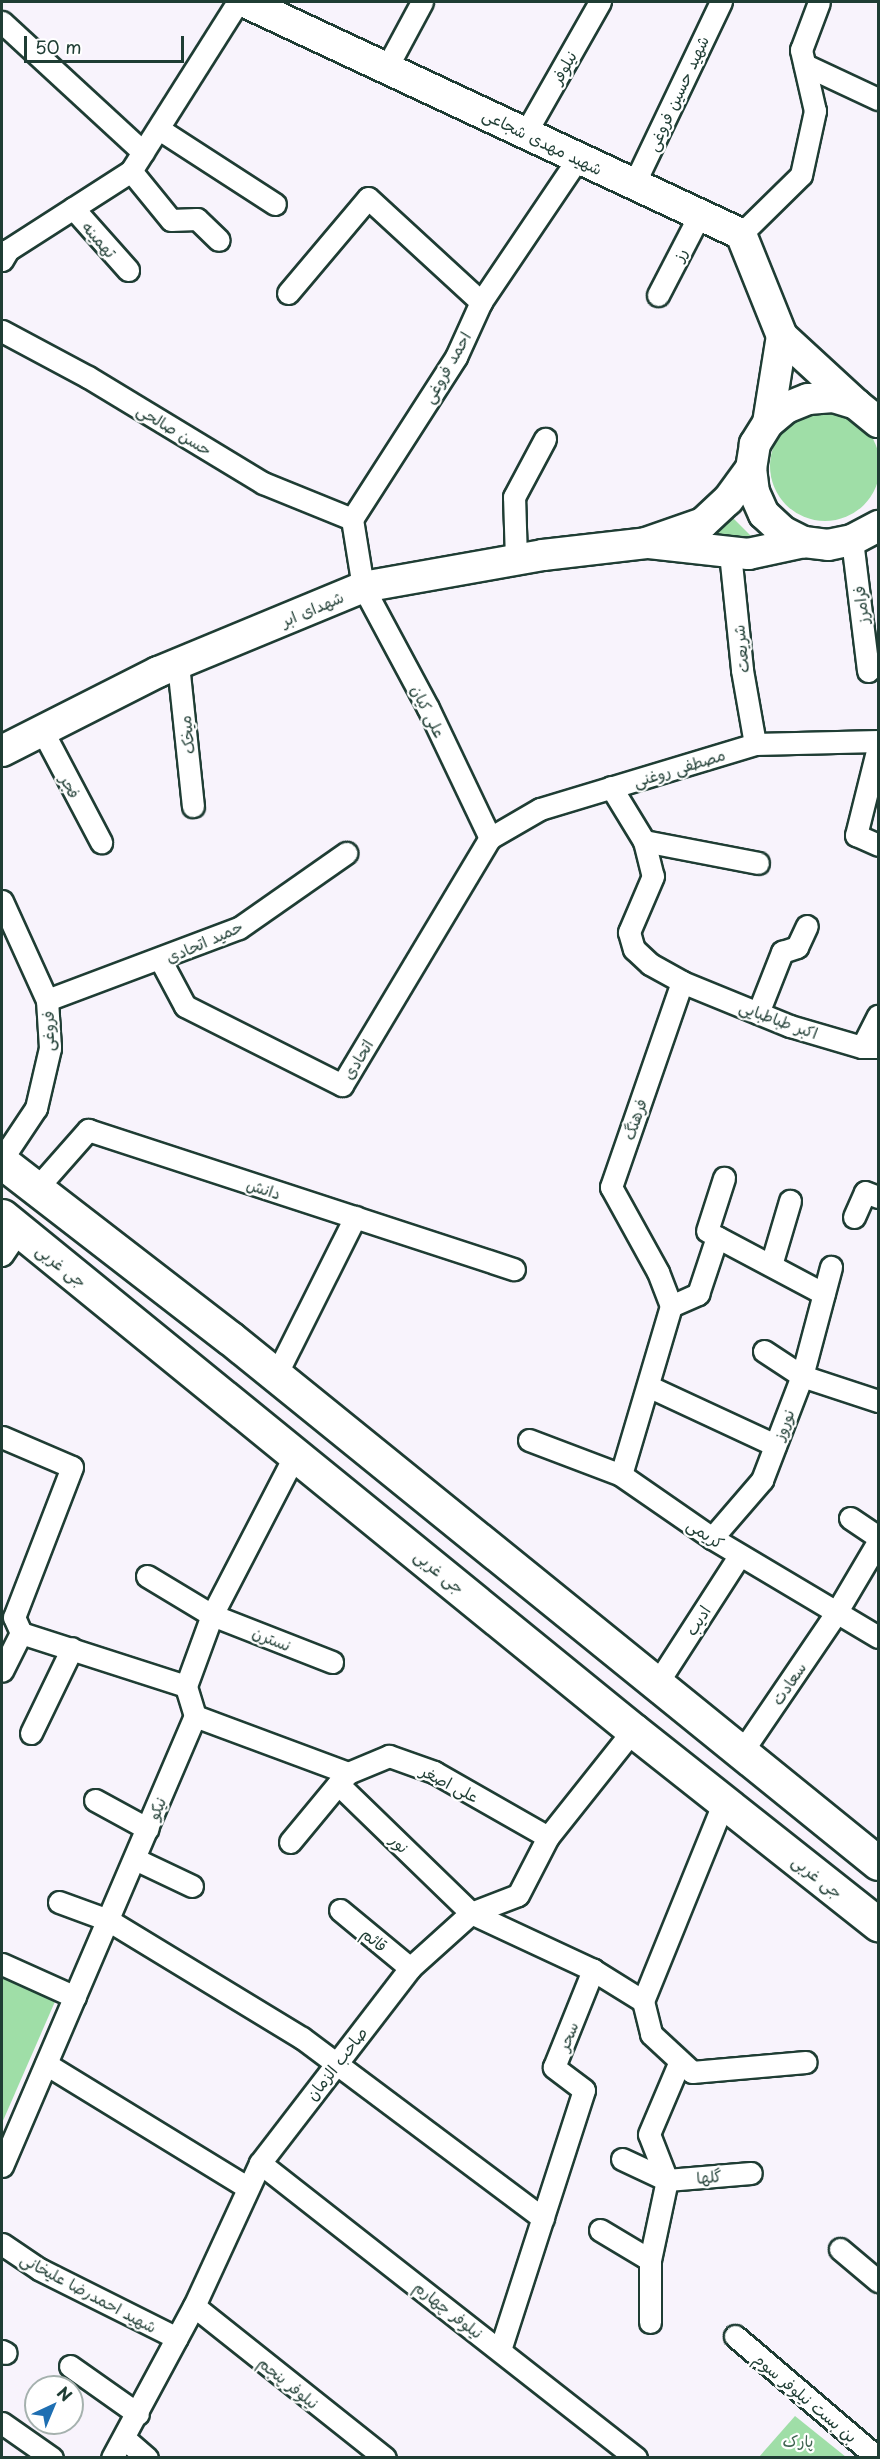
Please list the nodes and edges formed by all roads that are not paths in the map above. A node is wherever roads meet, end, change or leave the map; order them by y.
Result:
1 (238, 2) edge
2 (245, 2) edge
3 (422, 2) edge
4 (600, 2) edge
5 (721, 2) edge
6 (819, 2) edge
7 (2, 22) edge
8 (805, 65) junction
9 (387, 67) junction
10 (879, 99) edge
11 (159, 129) junction
12 (526, 132) junction
13 (143, 152) junction
14 (578, 158) junction
15 (131, 171) junction
16 (634, 184) junction
17 (275, 204) dead end
18 (73, 208) junction
19 (700, 214) junction
20 (741, 234) junction
21 (219, 240) dead end
22 (4, 251) edge
23 (128, 270) dead end
24 (288, 293) dead end
25 (658, 295) dead end
26 (481, 302) junction
27 (2, 332) edge
28 (782, 336) junction
29 (867, 413) edge
30 (768, 423) junction
31 (545, 439) dead end
32 (751, 468) junction
33 (352, 519) junction
34 (870, 528) edge
35 (804, 542) junction
36 (646, 543) junction
37 (730, 553) junction
38 (516, 559) junction
39 (363, 587) junction
40 (178, 664) junction
41 (868, 671) dead end
42 (42, 730) junction
43 (879, 741) edge
44 (755, 744) junction
45 (879, 747) edge
46 (2, 751) edge
47 (611, 787) junction
48 (193, 806) dead end
49 (490, 838) junction
50 (644, 841) junction
51 (101, 842) dead end
52 (879, 846) edge
53 (346, 853) dead end
54 (758, 863) dead end
55 (2, 901) edge
56 (807, 926) dead end
57 (161, 961) junction
58 (682, 982) junction
59 (47, 1000) junction
60 (758, 1013) junction
61 (879, 1016) edge
62 (870, 1047) edge
63 (2, 1161) edge
64 (724, 1178) dead end
65 (36, 1189) junction
66 (879, 1197) edge
67 (790, 1201) dead end
68 (355, 1217) junction
69 (854, 1217) dead end
70 (706, 1231) junction
71 (7, 1234) edge
72 (771, 1265) junction
73 (831, 1267) dead end
74 (514, 1269) dead end
75 (824, 1294) junction
76 (671, 1306) junction
77 (764, 1351) dead end
78 (276, 1376) junction
79 (801, 1376) junction
80 (650, 1386) junction
81 (879, 1401) edge
82 (2, 1437) edge
83 (529, 1440) dead end
84 (775, 1445) junction
85 (296, 1453) junction
86 (621, 1475) junction
87 (850, 1518) dead end
88 (879, 1537) edge
89 (712, 1538) junction
90 (879, 1542) edge
91 (739, 1556) junction
92 (147, 1576) dead end
93 (836, 1613) junction
94 (212, 1615) junction
95 (21, 1634) junction
96 (879, 1637) edge
97 (72, 1648) junction
98 (332, 1662) dead end
99 (2, 1671) edge
100 (656, 1685) junction
101 (186, 1686) junction
102 (195, 1716) junction
103 (633, 1730) junction
104 (31, 1733) dead end
105 (741, 1753) junction
106 (343, 1778) junction
107 (95, 1800) dead end
108 (724, 1802) junction
109 (148, 1829) junction
110 (548, 1837) junction
111 (290, 1842) dead end
112 (135, 1859) junction
113 (879, 1863) edge
114 (192, 1886) dead end
115 (59, 1902) dead end
116 (340, 1910) dead end
117 (471, 1913) junction
118 (108, 1920) junction
119 (879, 1924) edge
120 (2, 1964) edge
121 (410, 1968) junction
122 (593, 1970) junction
123 (75, 1997) junction
124 (643, 2001) junction
125 (680, 2061) junction
126 (336, 2062) junction
127 (806, 2062) dead end
128 (46, 2064) junction
129 (622, 2159) dead end
130 (260, 2163) junction
131 (2, 2166) edge
132 (751, 2173) dead end
133 (667, 2180) junction
134 (247, 2187) junction
135 (543, 2218) junction
136 (600, 2230) dead end
137 (2, 2244) edge
138 (840, 2250) dead end
139 (650, 2260) junction
140 (879, 2281) edge
141 (194, 2306) junction
142 (650, 2322) dead end
143 (735, 2336) dead end
144 (177, 2337) junction
145 (500, 2350) junction
146 (70, 2366) dead end
147 (138, 2414) junction
148 (2, 2423) edge
149 (125, 2439) junction
150 (52, 2457) edge
151 (112, 2457) edge
152 (147, 2457) edge
153 (385, 2457) edge
154 (636, 2457) edge
155 (878, 2457) edge

1 - 11 street
2 - 9 main road, شهید مهدی شجاعی
3 - 9 street
4 - 12 street, نیلوفر
5 - 16 street, شهید حسین فروغی
6 - 8 street
7 - 13 street
8 - 10 street
8 - 20 street
9 - 12 main road, شهید مهدی شجاعی
11 - 13 street
11 - 17 street
12 - 14 main road, شهید مهدی شجاعی
13 - 15 street
14 - 16 main road, شهید مهدی شجاعی
14 - 26 street, احمد فروغی
15 - 18 street
15 - 21 street
16 - 19 main road, شهید مهدی شجاعی
18 - 22 street
18 - 23 street, تهمینه
19 - 20 main road, شهید مهدی شجاعی
19 - 25 street, رز
20 - 28 main road
24 - 26 street
26 - 33 street, احمد فروغی
27 - 33 street, حسن صالحی
28 - 29 main road
28 - 30 main road
29 - 30 main road
30 - 32 main road
31 - 38 street
32 - 35 main road
32 - 36 main road
33 - 39 street
34 - 35 main road
34 - 41 street, فرامرز
35 - 37 main road
36 - 37 main road
36 - 38 main road, شهدای ابر
37 - 44 street, شریعت
38 - 39 main road, شهدای ابر
39 - 40 main road, شهدای ابر
39 - 49 street, علی کیان
40 - 42 main road, شهدای ابر
40 - 48 street, میخک
42 - 46 main road, شهدای ابر
42 - 51 street, فجر
43 - 44 street, مصطفی روغنی
44 - 47 street, مصطفی روغنی
45 - 52 street
47 - 49 street, مصطفی روغنی
47 - 50 street
49 - 57 street, اتحادی
50 - 54 street
50 - 58 street
53 - 57 street, حمید اتحادی
55 - 59 street, فروغی
56 - 60 street
57 - 59 street, حمید اتحادی
58 - 60 street, اکبر طباطبایی
58 - 76 street, فرهنگ
59 - 63 street, فروغی
60 - 62 street, اکبر طباطبایی
61 - 62 street
63 - 65 main road
64 - 70 street
65 - 68 street, دانش
65 - 78 main road
66 - 69 street
67 - 72 street
68 - 74 street, دانش
68 - 78 street
70 - 72 street
70 - 76 street
71 - 85 main road, جی غربی
72 - 75 street
73 - 75 street, نوروز
75 - 79 street, نوروز
76 - 80 street
77 - 79 street
78 - 100 main road
79 - 81 street
79 - 84 street, نوروز
80 - 84 street
80 - 86 street
82 - 95 street
83 - 86 street, کریمی
84 - 89 street, نوروز
85 - 94 street
85 - 103 main road, جی غربی
86 - 89 street, کریمی
87 - 88 street
89 - 91 street, کریمی
90 - 93 street, سعادت
91 - 93 street, کریمی
91 - 100 street, ادیب
92 - 94 street, نسترن
93 - 96 street, کریمی
93 - 105 street, سعادت
94 - 98 street, نسترن
94 - 101 street
95 - 97 street
95 - 99 street
97 - 101 street
97 - 104 street
100 - 105 main road
101 - 102 street
102 - 106 street
102 - 109 street, نیکو
103 - 108 main road, جی غربی
103 - 110 street, صاحب الزمان
105 - 113 main road
106 - 110 street, علی اصغر
106 - 111 street
106 - 117 street, نور
107 - 109 street
108 - 119 main road, جی غربی
108 - 124 street
109 - 112 street, نیکو
110 - 117 street, صاحب الزمان
112 - 114 street
112 - 118 street, نیکو
115 - 118 street
116 - 121 street, قائم
117 - 121 street, صاحب الزمان
117 - 122 street, نور
118 - 123 street, نیکو
118 - 126 street
120 - 123 street
121 - 126 street, صاحب الزمان
122 - 124 street
122 - 135 street, سحر
123 - 128 street, نیکو
124 - 125 street
125 - 127 street
125 - 133 street
126 - 130 street, صاحب الزمان
126 - 135 street
128 - 131 street, نیکو
128 - 134 street
129 - 133 street
130 - 134 street, صاحب الزمان
130 - 145 street, نیلوفر چهارم
132 - 133 street, گلها
133 - 139 street
134 - 141 street, صاحب الزمان
135 - 145 street, سحر
136 - 139 street
137 - 144 street, شهید احمدرضا علیخانی
138 - 140 street
139 - 142 street
141 - 144 street, صاحب الزمان
141 - 153 street, نیلوفر پنجم
143 - 155 street, بن بست نیلوفر سوم
144 - 147 street, صاحب الزمان
145 - 154 street, نیلوفر چهارم
146 - 147 street
147 - 149 street, صاحب الزمان
148 - 150 street
149 - 151 street, صاحب الزمان
149 - 152 street

